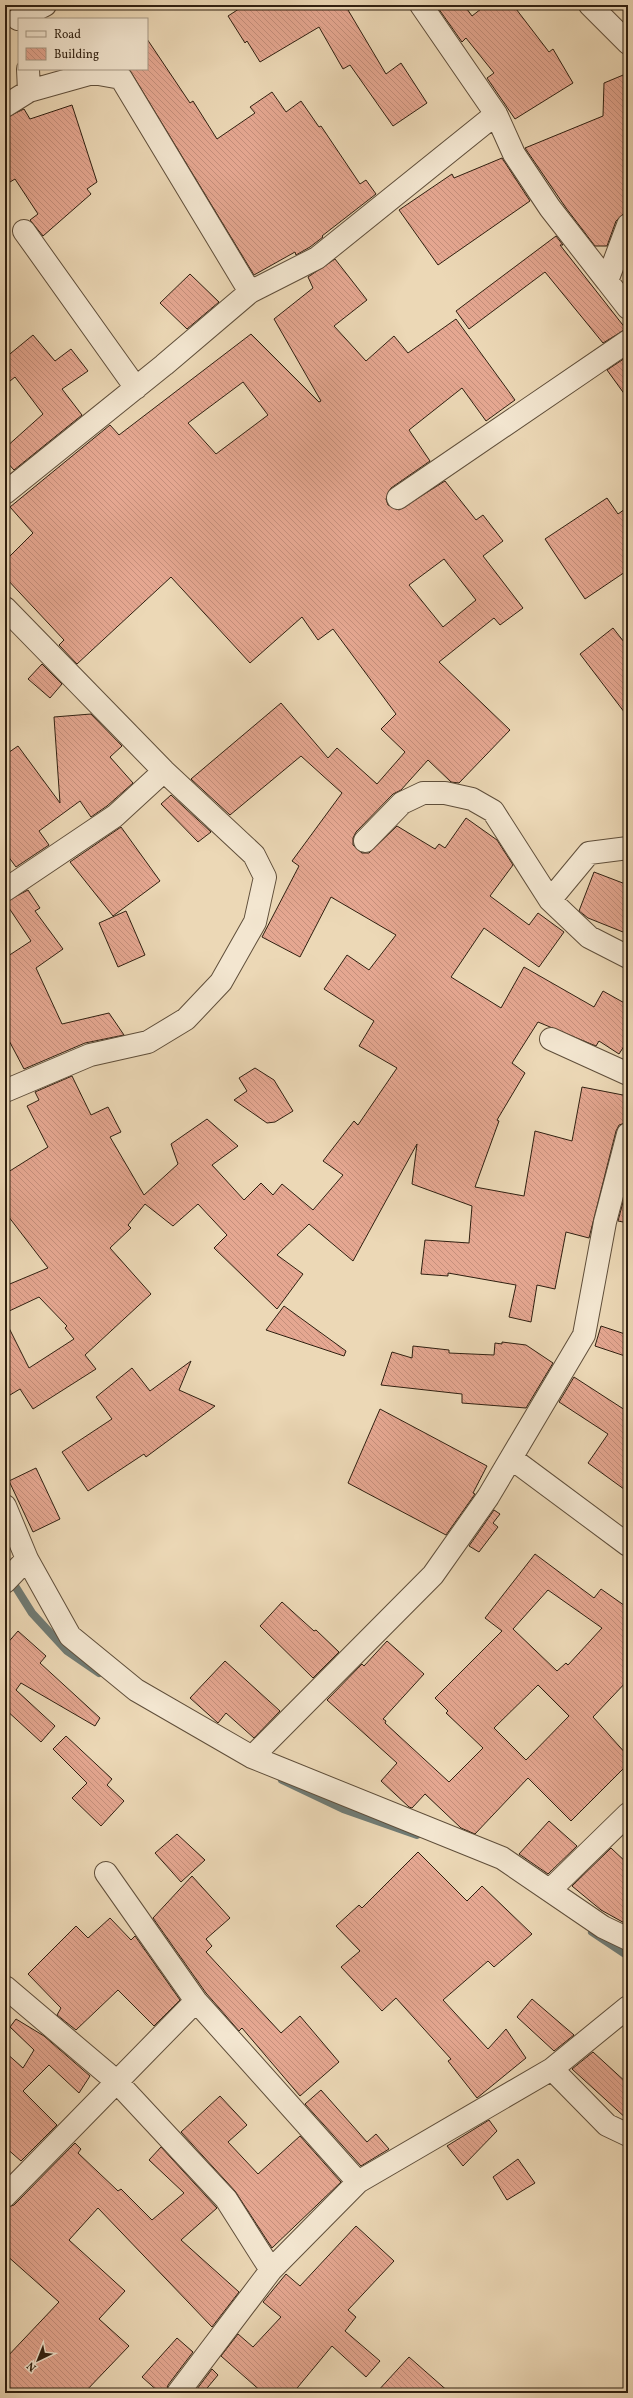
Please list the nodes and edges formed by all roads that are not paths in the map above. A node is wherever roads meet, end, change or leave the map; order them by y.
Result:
1 (45, 5) edge
2 (421, 5) edge
3 (590, 5) edge
4 (16, 15) edge
5 (628, 43) edge
6 (28, 70) edge
7 (29, 91) junction
8 (5, 106) edge
9 (496, 114) junction
10 (628, 225) edge
11 (24, 231) dead end
12 (607, 281) junction
13 (250, 292) junction
14 (628, 308) edge
15 (628, 341) edge
16 (136, 388) junction
17 (5, 493) edge
18 (398, 498) dead end
19 (5, 608) edge
20 (164, 771) junction
21 (365, 841) dead end
22 (628, 848) edge
23 (5, 890) edge
24 (550, 900) junction
25 (628, 957) edge
26 (551, 1039) dead end
27 (628, 1074) edge
28 (5, 1091) edge
29 (628, 1134) edge
30 (512, 1458) junction
31 (5, 1506) edge
32 (628, 1545) edge
33 (27, 1559) junction
34 (5, 1582) edge
35 (252, 1758) junction
36 (628, 1814) edge
37 (106, 1873) dead end
38 (550, 1890) junction
39 (628, 1939) edge
40 (5, 1987) edge
41 (196, 2001) junction
42 (628, 2007) edge
43 (552, 2069) junction
44 (116, 2081) junction
45 (628, 2135) edge
46 (358, 2182) junction
47 (5, 2196) edge
48 (271, 2270) junction
49 (178, 2393) edge

1 - 4 street
2 - 9 street
3 - 5 street
6 - 7 street
7 - 8 street
7 - 13 street
9 - 12 street
9 - 13 street
10 - 12 street
11 - 16 street
12 - 14 street
13 - 16 street
15 - 18 street
16 - 17 street
19 - 20 street
20 - 23 street
20 - 28 street
21 - 24 street
22 - 24 street
24 - 25 street
26 - 27 street
29 - 30 street
30 - 32 street
30 - 35 street
31 - 33 street
33 - 34 street
33 - 35 street
35 - 38 street
36 - 38 street
37 - 41 street
38 - 39 street
40 - 44 street
41 - 44 street
41 - 46 street
42 - 43 street
43 - 45 street
43 - 46 street
44 - 47 street
44 - 48 street
46 - 48 street
48 - 49 street

